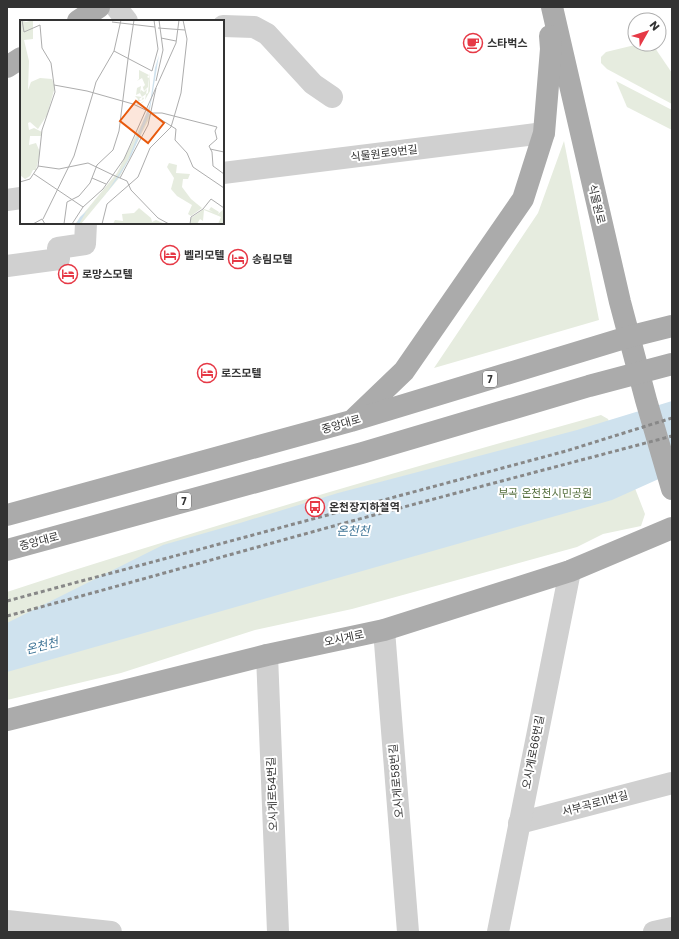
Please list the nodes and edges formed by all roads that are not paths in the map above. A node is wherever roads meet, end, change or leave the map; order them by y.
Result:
1 (99, 7) edge
2 (116, 7) edge
3 (548, 7) edge
4 (552, 7) edge
5 (80, 20) edge
6 (126, 20) edge
7 (224, 26) edge
8 (20, 59) edge
9 (7, 67) edge
10 (332, 97) dead end
11 (544, 133) junction
12 (224, 173) edge
13 (20, 198) edge
14 (7, 200) edge
15 (86, 224) edge
16 (7, 266) edge
17 (672, 326) edge
18 (628, 337) junction
19 (672, 364) edge
20 (638, 372) junction
21 (351, 421) junction
22 (672, 489) edge
23 (7, 515) edge
24 (672, 528) edge
25 (7, 550) edge
26 (570, 571) junction
27 (384, 630) junction
28 (267, 655) junction
29 (7, 720) edge
30 (672, 783) edge
31 (519, 823) junction
32 (7, 921) edge
33 (672, 928) edge
34 (111, 932) edge
35 (278, 932) edge
36 (408, 932) edge
37 (498, 932) edge
38 (654, 932) edge

1 - 5 main road
2 - 6 street
3 - 11 main road
4 - 18 main road, 식물원로
7 - 10 street
8 - 9 main road
11 - 12 street, 식물원로9번길
11 - 21 main road
13 - 14 street
15 - 16 street
17 - 18 main road, 중앙대로 / 7
18 - 20 main road, 식물원로
18 - 21 main road, 중앙대로 / 7
19 - 20 main road, 중앙대로 / 7
20 - 22 main road, 식물원로
20 - 25 main road, 중앙대로 / 7
21 - 23 main road, 중앙대로 / 7
24 - 26 main road, 오시게로
26 - 27 main road, 오시게로
26 - 31 street, 오시게로66번길
27 - 28 main road, 오시게로
27 - 36 street, 오시게로58번길
28 - 29 main road, 오시게로
28 - 35 street, 오시게로54번길
30 - 31 street, 서부곡로11번길
31 - 37 street, 오시게로66번길
32 - 34 street
33 - 38 street

